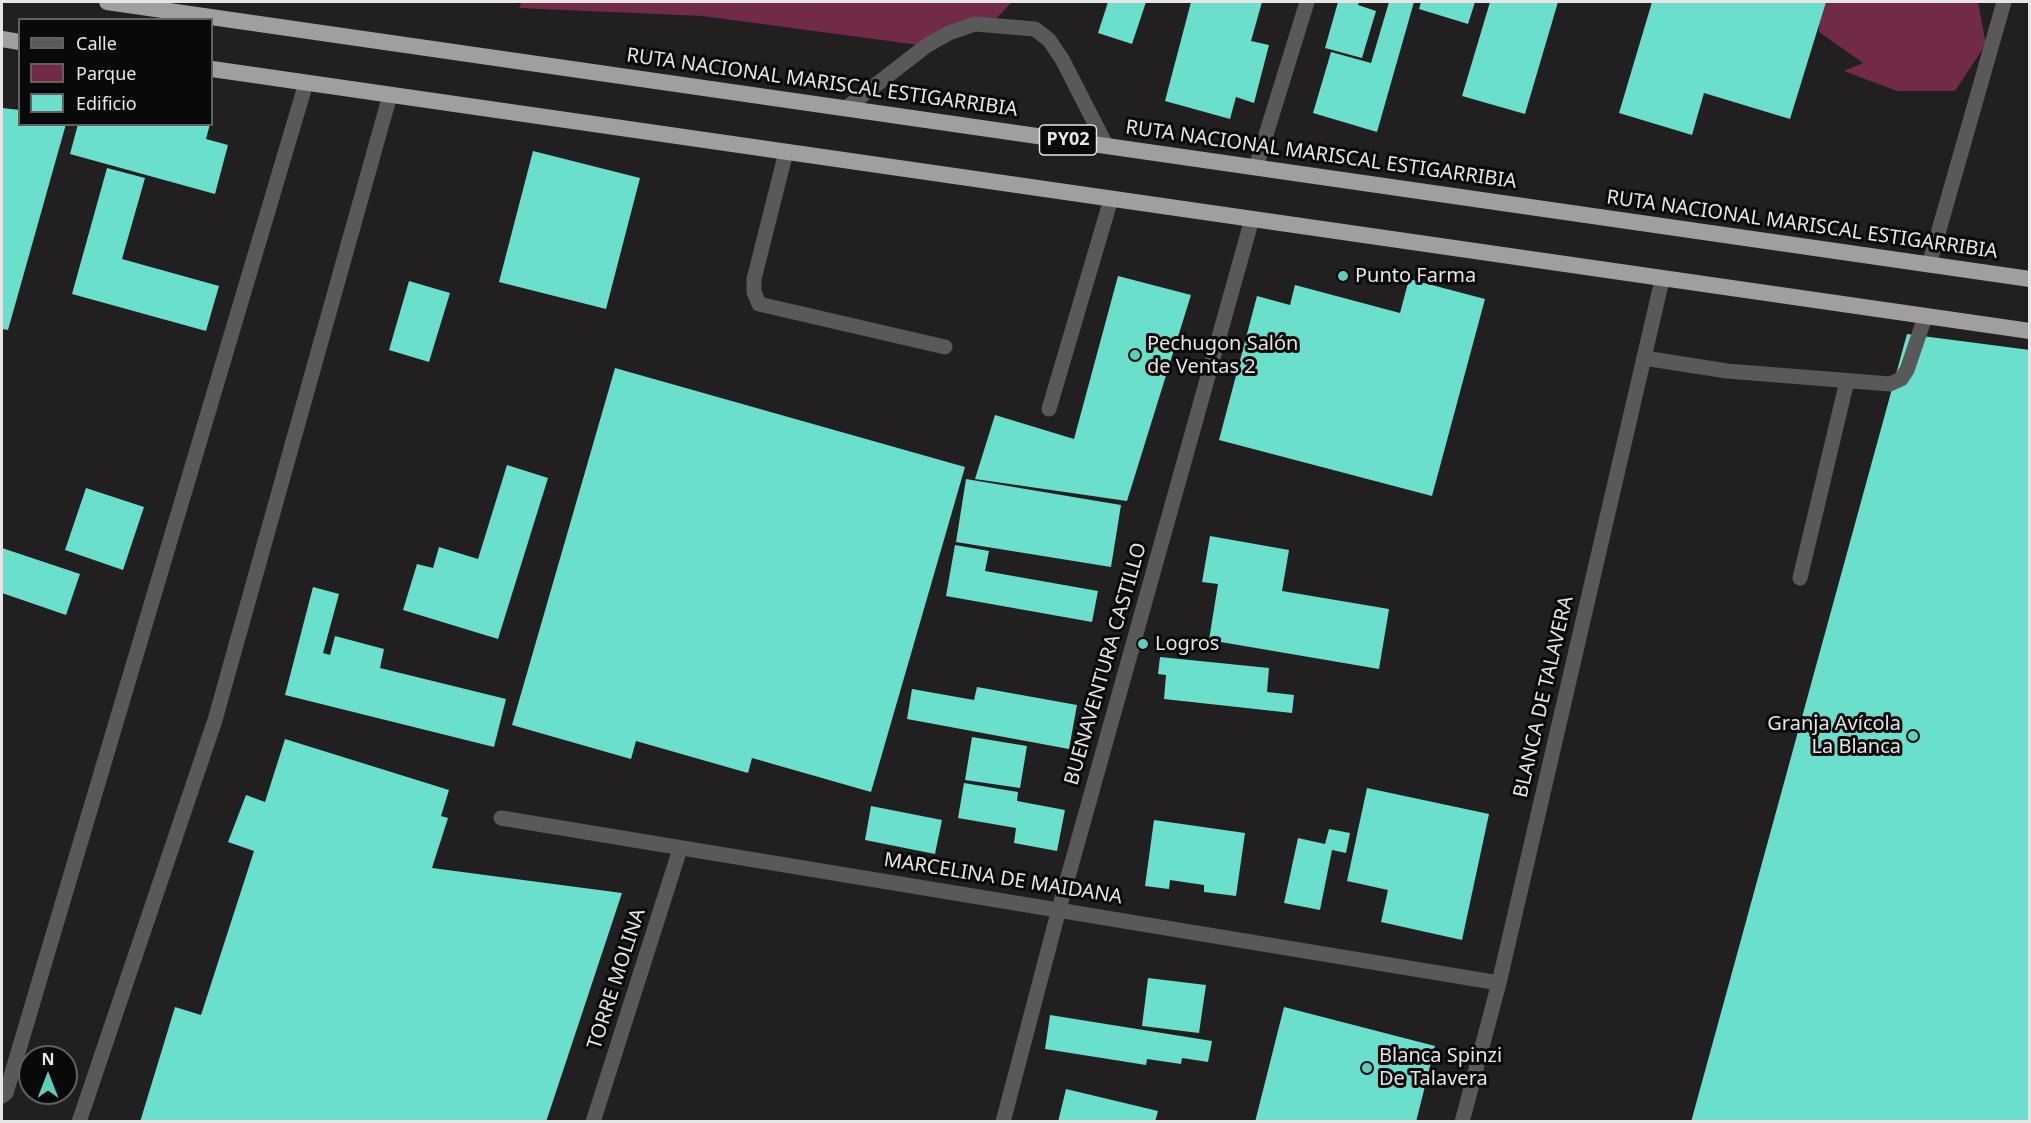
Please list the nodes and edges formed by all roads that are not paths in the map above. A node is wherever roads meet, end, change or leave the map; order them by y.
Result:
1 (118, 2) edge
2 (1307, 2) edge
3 (2004, 2) edge
4 (2, 39) edge
5 (18, 42) edge
6 (213, 69) edge
7 (306, 83) junction
8 (390, 95) junction
9 (846, 108) junction
10 (1106, 145) junction
11 (786, 152) junction
12 (1256, 166) junction
13 (1111, 199) junction
14 (1252, 219) junction
15 (1929, 265) junction
16 (2030, 279) edge
17 (1662, 280) junction
18 (1925, 317) junction
19 (2030, 331) edge
20 (945, 348) dead end
21 (1644, 358) junction
22 (1847, 381) junction
23 (1049, 409) dead end
24 (1800, 578) dead end
25 (501, 819) dead end
26 (680, 849) junction
27 (1059, 909) junction
28 (1499, 983) junction
29 (4, 1094) edge
30 (79, 1122) edge
31 (593, 1122) edge
32 (1003, 1122) edge
33 (1462, 1122) edge

1 - 9 highway, RUTA NACIONAL MARISCAL ESTIGARRIBIA / PY02
2 - 12 street
3 - 15 street
4 - 5 highway
6 - 7 highway
7 - 8 highway
7 - 29 street
8 - 11 highway
8 - 30 street
9 - 10 highway, RUTA NACIONAL MARISCAL ESTIGARRIBIA / PY02
9 - 10 street
10 - 12 highway, RUTA NACIONAL MARISCAL ESTIGARRIBIA / PY02
11 - 13 highway
11 - 20 street
12 - 15 highway, RUTA NACIONAL MARISCAL ESTIGARRIBIA / PY02
13 - 14 highway
13 - 23 street
14 - 17 highway
14 - 27 street, BUENAVENTURA CASTILLO
15 - 16 highway, RUTA NACIONAL MARISCAL ESTIGARRIBIA / PY02
17 - 18 highway
17 - 21 street, BLANCA DE TALAVERA
18 - 19 highway
18 - 22 street
21 - 22 street
21 - 28 street, BLANCA DE TALAVERA
22 - 24 street
25 - 26 street, MARCELINA DE MAIDANA
26 - 27 street, MARCELINA DE MAIDANA
26 - 31 street, TORRE MOLINA
27 - 28 street, MARCELINA DE MAIDANA
27 - 32 street, BUENAVENTURA CASTILLO
28 - 33 street, BLANCA DE TALAVERA

